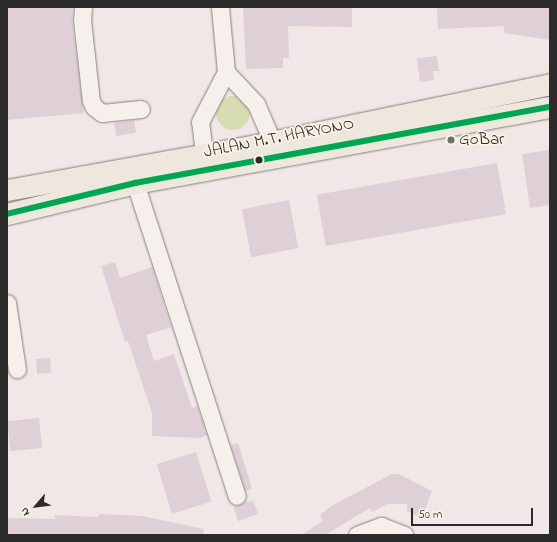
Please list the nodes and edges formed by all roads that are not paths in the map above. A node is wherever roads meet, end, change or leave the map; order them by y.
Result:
1 (83, 7) edge
2 (220, 7) edge
3 (226, 72) junction
4 (550, 84) edge
5 (550, 107) edge
6 (141, 109) dead end
7 (274, 149) junction
8 (206, 161) junction
9 (135, 183) junction
10 (7, 190) edge
11 (7, 214) edge
12 (7, 303) edge
13 (17, 369) dead end
14 (237, 496) dead end
15 (357, 535) edge
16 (404, 535) edge

1 - 6 street
2 - 3 street
3 - 7 street
3 - 8 street
4 - 7 main road, JALAN M.T. HARYONO
5 - 7 main road, JALAN M.T. HARYONO
7 - 8 main road, JALAN M.T. HARYONO
8 - 9 main road, JALAN M.T. HARYONO
8 - 10 main road, JALAN M.T. HARYONO
9 - 11 main road, JALAN M.T. HARYONO
9 - 14 street
12 - 13 street
15 - 16 street

